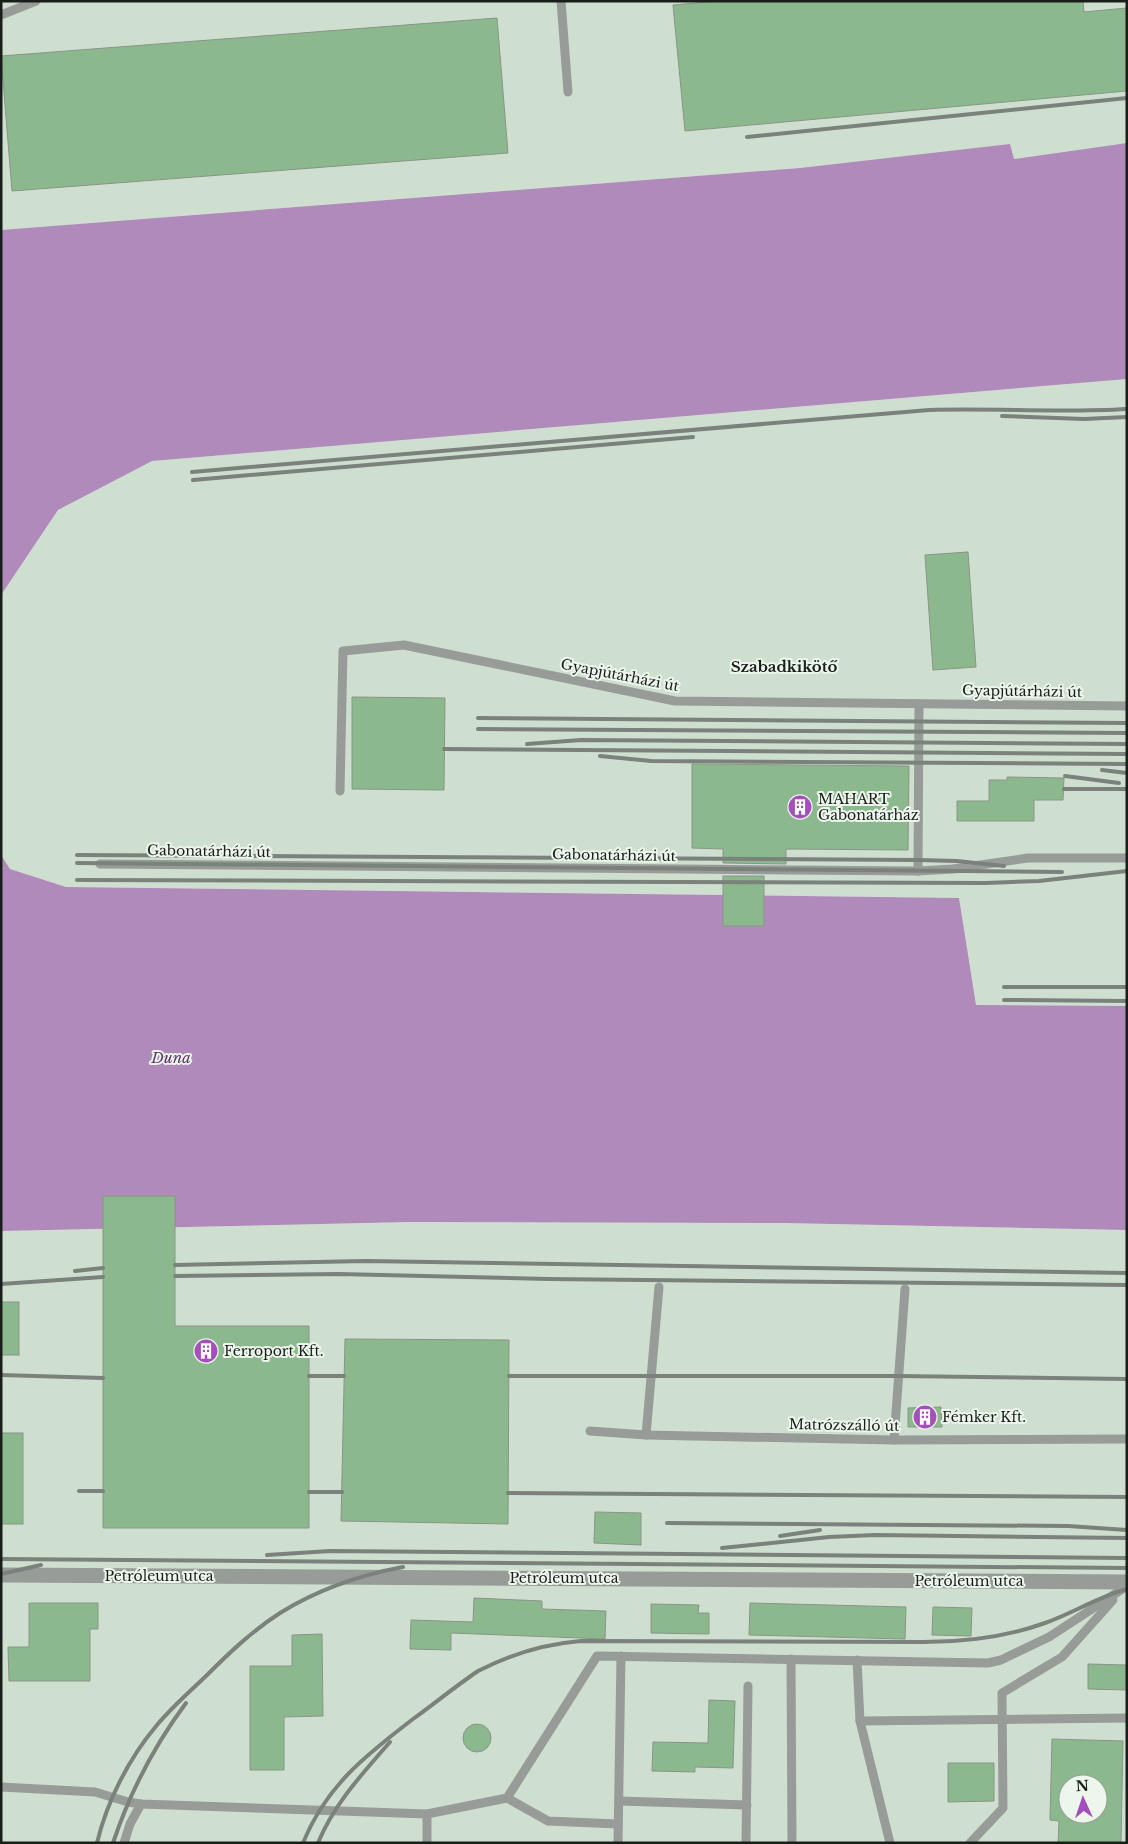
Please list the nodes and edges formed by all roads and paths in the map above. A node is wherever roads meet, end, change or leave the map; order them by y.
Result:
1 (36, 1) edge
2 (561, 1) edge
3 (1, 15) edge
4 (568, 92) dead end
5 (920, 704) junction
6 (1127, 706) edge
7 (340, 792) dead end
8 (1127, 858) edge
9 (100, 864) dead end
10 (918, 872) junction
11 (659, 1287) dead end
12 (905, 1289) dead end
13 (590, 1431) dead end
14 (646, 1435) junction
15 (1127, 1439) edge
16 (894, 1440) junction
17 (1, 1575) edge
18 (1125, 1586) edge
19 (620, 1656) junction
20 (791, 1659) junction
21 (857, 1660) junction
22 (748, 1686) dead end
23 (1127, 1718) edge
24 (1003, 1719) junction
25 (860, 1721) junction
26 (1, 1787) edge
27 (506, 1798) junction
28 (619, 1801) junction
29 (141, 1804) junction
30 (747, 1804) junction
31 (427, 1814) junction
32 (618, 1824) junction
33 (124, 1843) edge
34 (427, 1843) edge
35 (618, 1843) edge
36 (746, 1843) edge
37 (792, 1843) edge
38 (890, 1843) edge
39 (970, 1843) edge

1 - 3 lane
2 - 4 lane
5 - 6 lane, Gyapjútárházi út
5 - 7 lane, Gyapjútárházi út
5 - 10 lane
8 - 10 lane, Gabonatárházi út
9 - 10 lane, Gabonatárházi út
11 - 14 lane
12 - 16 lane
13 - 14 lane, Matrózszálló út
14 - 16 lane, Matrózszálló út
15 - 16 lane, Matrózszálló út
17 - 18 street, Petróleum utca
18 - 21 lane
18 - 24 lane
19 - 20 lane
19 - 27 lane
19 - 28 lane
20 - 21 lane
20 - 37 lane
21 - 25 lane
22 - 30 lane
23 - 24 lane
24 - 25 lane
24 - 39 lane
25 - 38 lane
26 - 29 lane
27 - 31 lane
27 - 32 lane
28 - 30 lane
28 - 32 lane
29 - 31 lane
29 - 33 lane
30 - 36 lane
31 - 34 lane
32 - 35 lane

